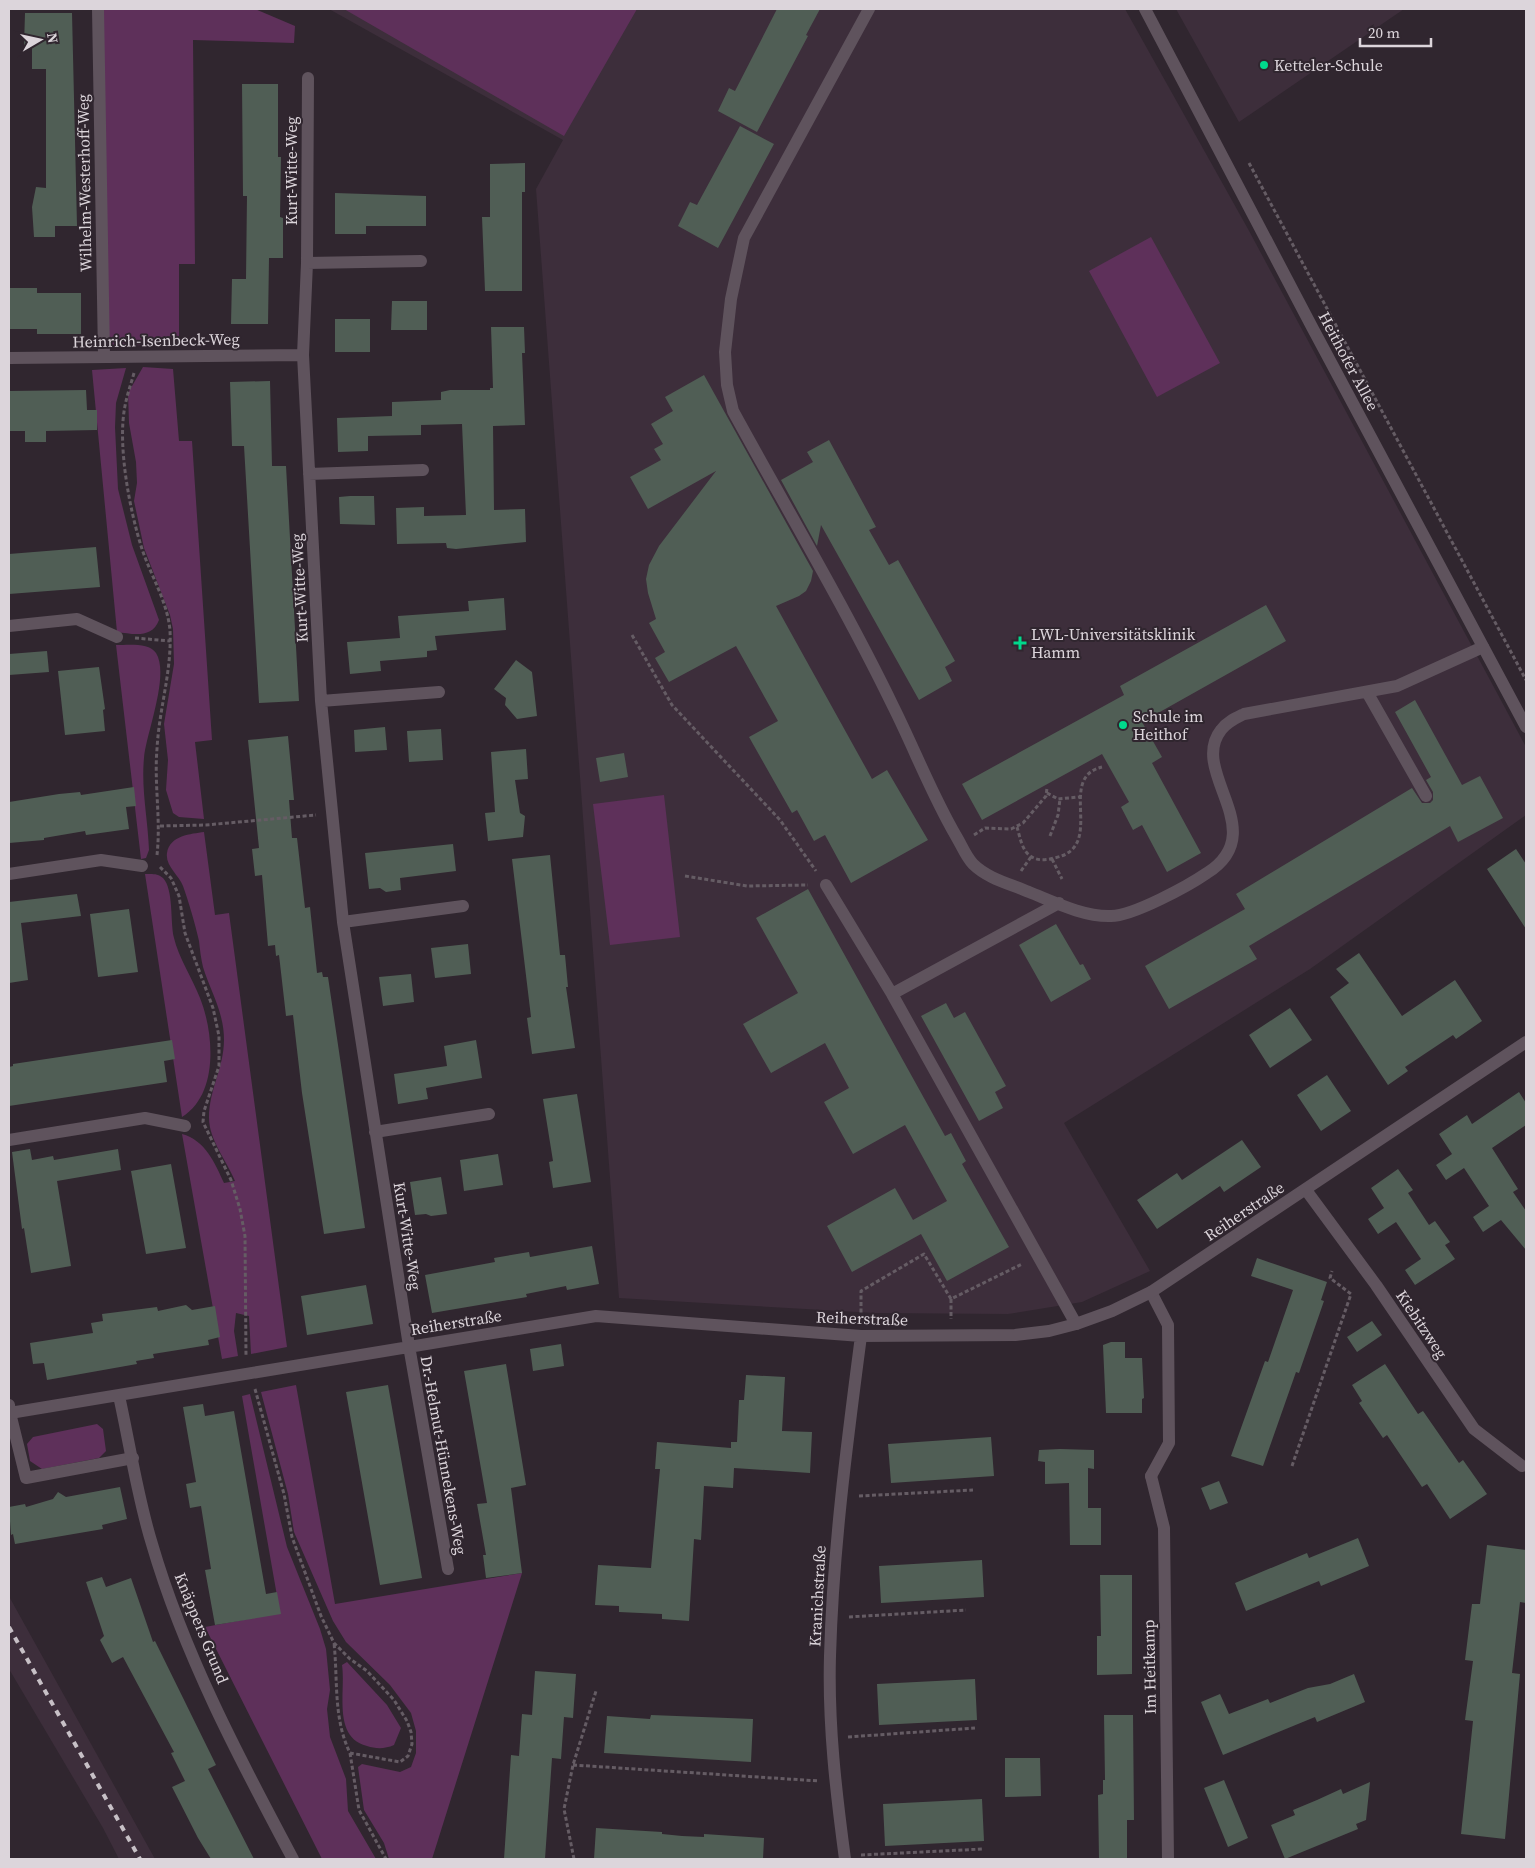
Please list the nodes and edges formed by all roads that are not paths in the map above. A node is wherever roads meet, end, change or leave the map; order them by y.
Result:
1 (98, 9) edge
2 (869, 9) edge
3 (1145, 9) edge
4 (308, 78) dead end
5 (421, 261) dead end
6 (307, 263) junction
7 (303, 355) junction
8 (104, 356) junction
9 (9, 358) edge
10 (424, 470) dead end
11 (309, 474) junction
12 (9, 626) edge
13 (117, 637) road end
14 (1483, 647) junction
15 (440, 692) dead end
16 (1367, 692) junction
17 (321, 701) junction
18 (1526, 727) edge
19 (1426, 796) dead end
20 (142, 866) dead end
21 (9, 874) edge
22 (826, 885) road end
23 (1059, 904) junction
24 (463, 906) dead end
25 (343, 922) junction
26 (892, 994) junction
27 (1526, 1042) edge
28 (489, 1114) dead end
29 (184, 1126) dead end
30 (375, 1132) junction
31 (9, 1140) edge
32 (1306, 1190) junction
33 (1151, 1292) junction
34 (1076, 1324) junction
35 (860, 1336) junction
36 (409, 1346) junction
37 (119, 1396) junction
38 (10, 1409) edge
39 (133, 1458) junction
40 (1522, 1466) dead end
41 (448, 1569) dead end
42 (845, 1858) edge
43 (293, 1859) edge
44 (1168, 1859) edge

1 - 8 street, Wilhelm-Westerhoff-Weg
2 - 23 street
3 - 14 street, Heithofer Allee
4 - 6 street, Kurt-Witte-Weg
5 - 6 street
6 - 7 street, Kurt-Witte-Weg
7 - 8 street, Heinrich-Isenbeck-Weg
7 - 11 street, Kurt-Witte-Weg
8 - 9 street, Heinrich-Isenbeck-Weg
10 - 11 street
11 - 17 street, Kurt-Witte-Weg
12 - 13 street
14 - 16 street
14 - 18 street, Heithofer Allee
15 - 17 street
16 - 19 street
16 - 23 street
17 - 25 street, Kurt-Witte-Weg
20 - 21 street
22 - 26 street
23 - 26 street
24 - 25 street
25 - 30 street, Kurt-Witte-Weg
26 - 34 street
27 - 32 street, Reiherstraße
28 - 30 street
29 - 31 street
30 - 36 street, Kurt-Witte-Weg
32 - 33 street, Reiherstraße
32 - 40 street, Kiebitzweg
33 - 34 street, Reiherstraße
33 - 44 street, Im Heitkamp
34 - 35 street, Reiherstraße
35 - 36 street, Reiherstraße
35 - 42 street, Kranichstraße
36 - 37 street, Reiherstraße
36 - 41 street, Dr.-Helmut-Hünnekens-Weg
37 - 38 street, Reiherstraße
37 - 39 street, Knäppers Grund
38 - 39 street
39 - 43 street, Knäppers Grund

